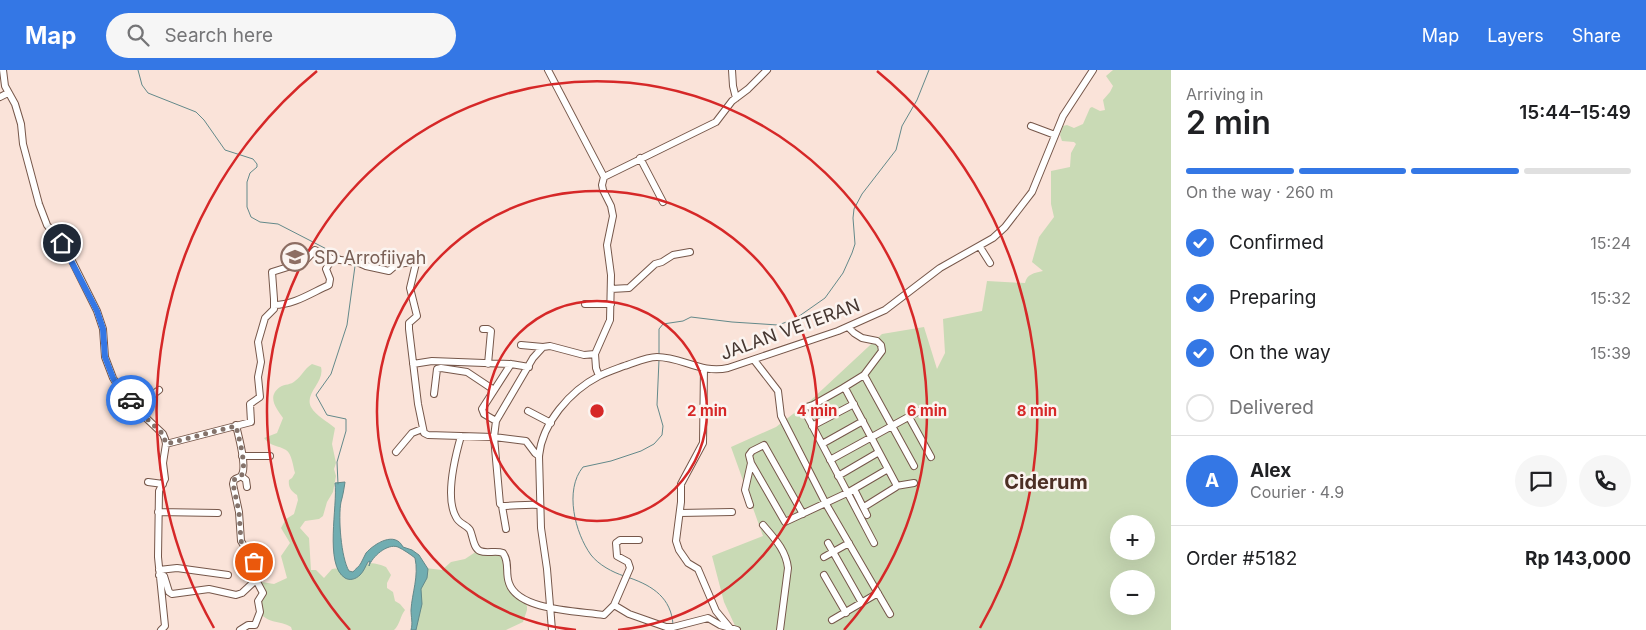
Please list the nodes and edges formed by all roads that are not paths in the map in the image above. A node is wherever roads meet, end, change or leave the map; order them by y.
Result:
1 (3, 70) edge
2 (548, 70) edge
3 (732, 70) edge
4 (765, 70) edge
5 (1093, 70) edge
6 (8, 93) junction
7 (0, 97) edge
8 (736, 98) junction
9 (1032, 126) dead end
10 (1054, 135) junction
11 (640, 158) junction
12 (604, 177) junction
13 (663, 202) dead end
14 (980, 247) junction
15 (690, 252) dead end
16 (332, 259) junction
17 (990, 263) dead end
18 (611, 289) junction
19 (585, 304) dead end
20 (611, 304) junction
21 (274, 305) junction
22 (850, 326) junction
23 (483, 329) dead end
24 (521, 345) dead end
25 (543, 347) junction
26 (595, 354) junction
27 (754, 360) junction
28 (413, 364) junction
29 (488, 364) junction
30 (511, 364) junction
31 (529, 367) junction
32 (704, 368) junction
33 (864, 375) junction
34 (599, 376) junction
35 (843, 388) junction
36 (159, 390) dead end
37 (494, 390) junction
38 (434, 394) dead end
39 (854, 404) junction
40 (138, 405) junction
41 (921, 410) dead end
42 (528, 411) dead end
43 (909, 417) junction
44 (496, 421) junction
45 (863, 421) junction
46 (551, 423) junction
47 (236, 426) junction
48 (812, 426) junction
49 (892, 426) junction
50 (422, 429) junction
51 (461, 436) junction
52 (494, 437) junction
53 (871, 437) junction
54 (166, 444) junction
55 (822, 444) junction
56 (396, 452) dead end
57 (879, 452) junction
58 (242, 456) junction
59 (270, 456) dead end
60 (538, 456) junction
61 (931, 457) dead end
62 (830, 460) junction
63 (751, 463) junction
64 (914, 466) dead end
65 (888, 469) junction
66 (241, 476) junction
67 (838, 476) junction
68 (148, 482) dead end
69 (163, 484) junction
70 (914, 484) dead end
71 (896, 486) junction
72 (247, 487) dead end
73 (854, 489) junction
74 (847, 493) junction
75 (539, 504) junction
76 (826, 504) junction
77 (750, 505) dead end
78 (502, 506) junction
79 (864, 507) junction
80 (158, 512) junction
81 (680, 512) junction
82 (732, 512) dead end
83 (218, 513) dead end
84 (803, 514) junction
85 (867, 515) dead end
86 (763, 525) dead end
87 (506, 529) dead end
88 (639, 540) dead end
89 (828, 543) dead end
90 (850, 543) junction
91 (874, 543) dead end
92 (833, 552) junction
93 (824, 557) dead end
94 (159, 572) junction
95 (228, 575) dead end
96 (824, 575) dead end
97 (256, 580) junction
98 (878, 594) junction
99 (862, 603) junction
100 (614, 605) junction
101 (550, 608) junction
102 (846, 612) junction
103 (890, 614) dead end
104 (832, 620) dead end
105 (162, 630) edge
106 (240, 630) edge
107 (552, 630) edge
108 (733, 630) edge
109 (780, 630) edge

1 - 6 street
2 - 12 street
3 - 8 street
4 - 8 street
5 - 10 street, JALAN VETERAN
6 - 7 street
6 - 40 street
8 - 11 street
9 - 10 street
10 - 14 street, JALAN VETERAN
11 - 12 street
11 - 13 street
12 - 18 street
14 - 17 street
14 - 22 street, JALAN VETERAN
15 - 18 street
16 - 21 street
16 - 21 street
16 - 28 street
18 - 20 street
19 - 20 street
20 - 26 street
21 - 47 street
22 - 27 street, JALAN VETERAN
22 - 33 street
23 - 29 street
24 - 25 street
25 - 26 street
25 - 31 street
26 - 34 street
27 - 32 street, JALAN VETERAN
27 - 76 street
28 - 29 street
28 - 50 street
29 - 30 street
30 - 31 street
30 - 37 street
31 - 44 street
32 - 34 street, JALAN VETERAN
32 - 81 street
33 - 35 street
33 - 49 street
34 - 46 street, JALAN VETERAN
35 - 39 street
35 - 48 street
36 - 40 street
37 - 38 street
37 - 44 street
39 - 45 street
39 - 48 street
40 - 54 street
41 - 43 street
42 - 46 street
43 - 49 street
43 - 61 street
44 - 52 street
45 - 53 street
45 - 55 street
46 - 60 street, JALAN VETERAN
47 - 54 street
47 - 58 street
48 - 55 street
49 - 53 street
49 - 64 street
50 - 51 street
50 - 56 street
51 - 52 street
51 - 101 street
52 - 60 street
52 - 78 street
53 - 57 street
53 - 62 street
54 - 69 street
55 - 62 street
57 - 65 street
57 - 67 street
58 - 59 street
58 - 66 street
60 - 75 street, JALAN VETERAN
62 - 67 street
63 - 77 street
63 - 84 street
63 - 84 street
65 - 71 street
65 - 73 street
66 - 72 street
66 - 97 street
67 - 74 street
68 - 69 street
69 - 80 street
70 - 71 street
71 - 79 street
73 - 74 street
73 - 79 street
74 - 76 street
74 - 91 street
75 - 78 street
75 - 101 street, JALAN VETERAN
76 - 84 street
76 - 90 street
78 - 87 street
79 - 85 street
80 - 83 street
80 - 94 street
81 - 82 street
81 - 108 street
86 - 109 street
88 - 100 street
89 - 92 street
90 - 92 street
90 - 98 street
92 - 93 street
92 - 99 street
94 - 95 street
94 - 97 street
94 - 105 street
96 - 102 street
97 - 106 street
98 - 99 street
98 - 103 street
99 - 102 street
100 - 101 street
100 - 108 street
101 - 107 street, JALAN VETERAN
102 - 104 street

